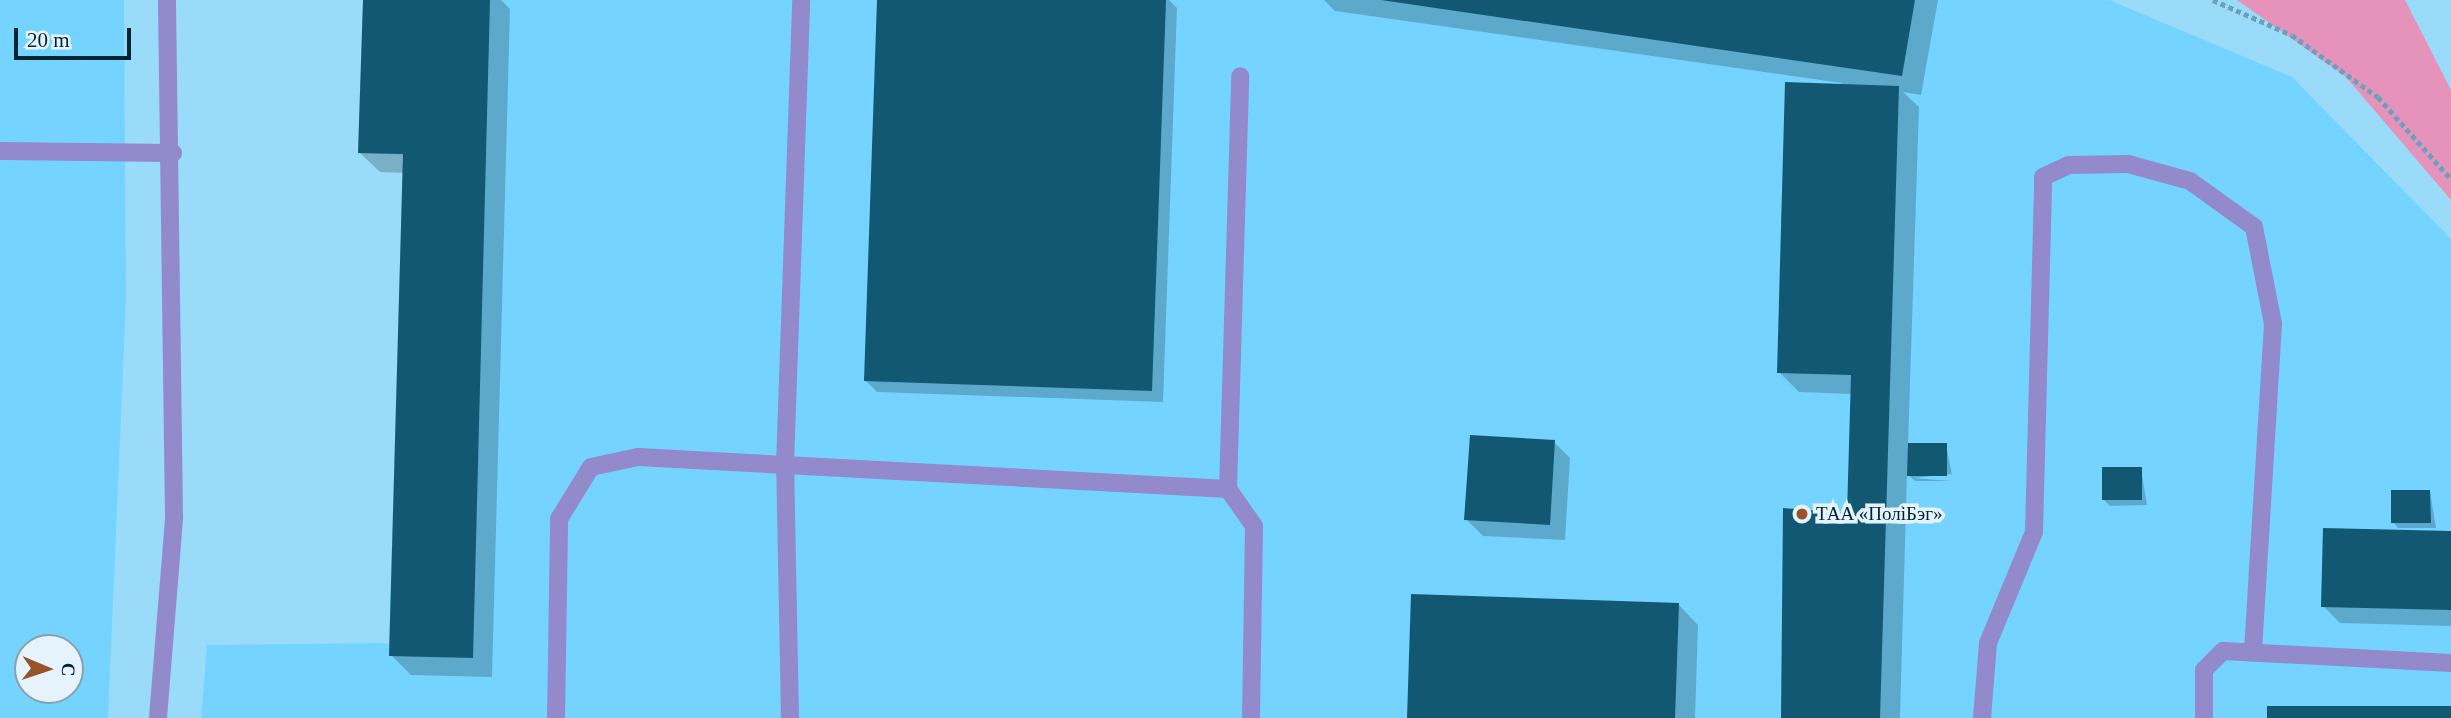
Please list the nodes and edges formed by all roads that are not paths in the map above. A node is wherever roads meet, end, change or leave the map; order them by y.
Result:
1 (167, 0) edge
2 (801, 0) edge
3 (1240, 76) dead end
4 (0, 151) edge
5 (173, 153) junction
6 (785, 465) junction
7 (1227, 489) junction
8 (2253, 652) junction
9 (2451, 663) edge
10 (158, 718) edge
11 (556, 718) edge
12 (790, 718) edge
13 (1251, 718) edge
14 (1982, 718) edge
15 (2204, 718) edge

1 - 5 lane
2 - 6 lane
3 - 7 lane
4 - 5 lane
5 - 10 lane
6 - 7 lane
6 - 11 lane
6 - 12 lane
7 - 13 lane
8 - 9 lane
8 - 14 lane
8 - 15 lane

